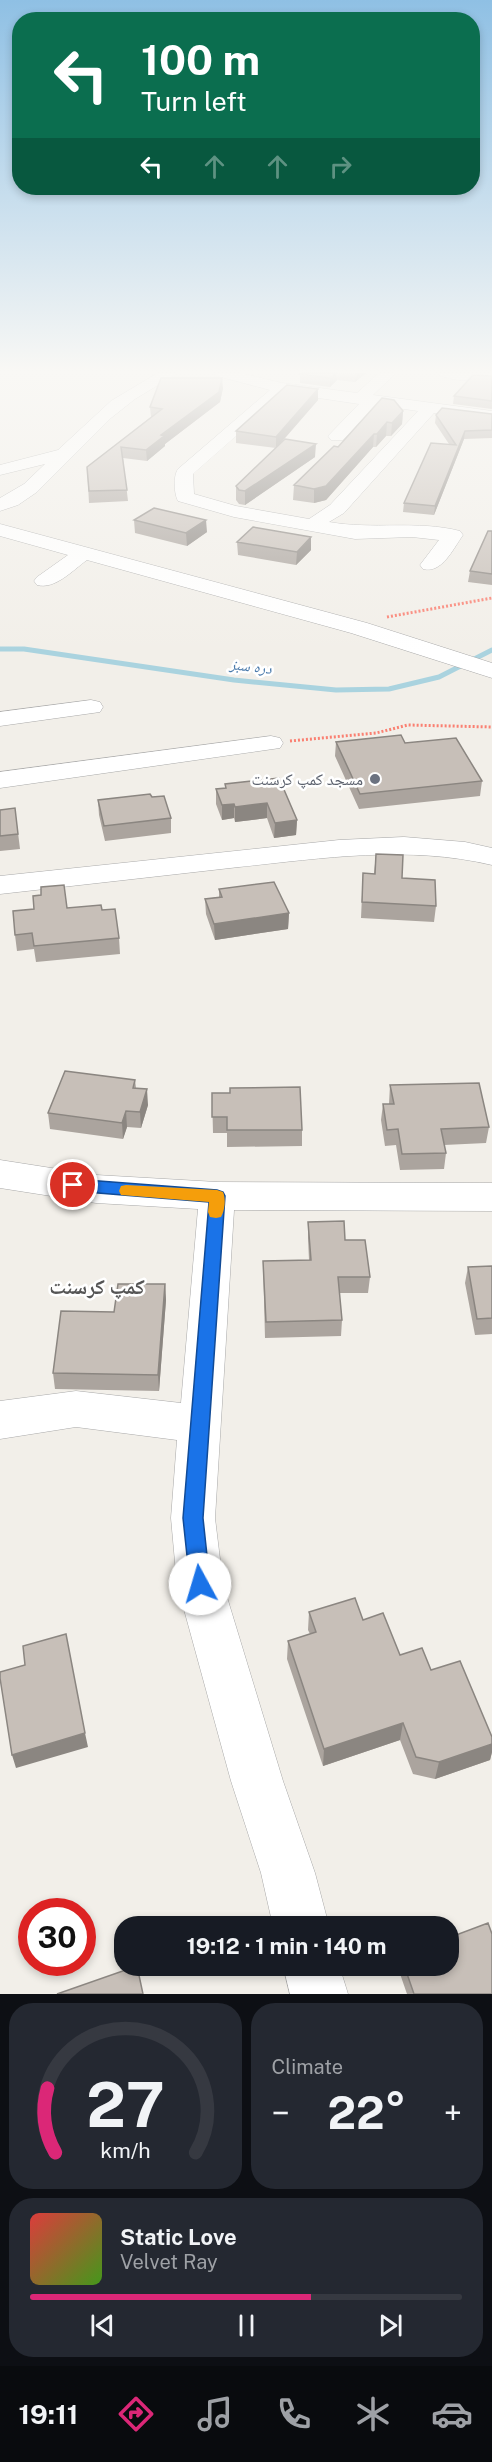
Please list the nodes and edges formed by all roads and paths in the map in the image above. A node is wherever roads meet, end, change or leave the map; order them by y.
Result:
1 (16, 466) edge
2 (52, 466) edge
3 (192, 466) edge
4 (377, 466) edge
5 (0, 470) edge
6 (0, 505) edge
7 (314, 524) junction
8 (0, 530) edge
9 (86, 552) junction
10 (430, 565) dead end
11 (44, 581) dead end
12 (492, 598) edge
13 (359, 628) junction
14 (492, 671) edge
15 (91, 706) dead end
16 (0, 719) edge
17 (492, 727) edge
18 (272, 743) joint
19 (0, 780) edge
20 (492, 857) edge
21 (0, 885) edge
22 (0, 1174) edge
23 (217, 1196) junction
24 (492, 1197) edge
25 (0, 1420) edge
26 (200, 1424) junction
27 (299, 1916) edge
28 (315, 1976) edge
29 (319, 1994) edge

1 - 5 street
2 - 6 street
3 - 7 street
4 - 7 street
7 - 10 street
8 - 9 street
9 - 11 street
9 - 13 street
12 - 13 path
13 - 14 street
15 - 16 street
17 - 18 path
18 - 19 street
20 - 21 street
22 - 23 street
23 - 24 street
23 - 26 street
25 - 26 street
26 - 27 street
28 - 29 street

